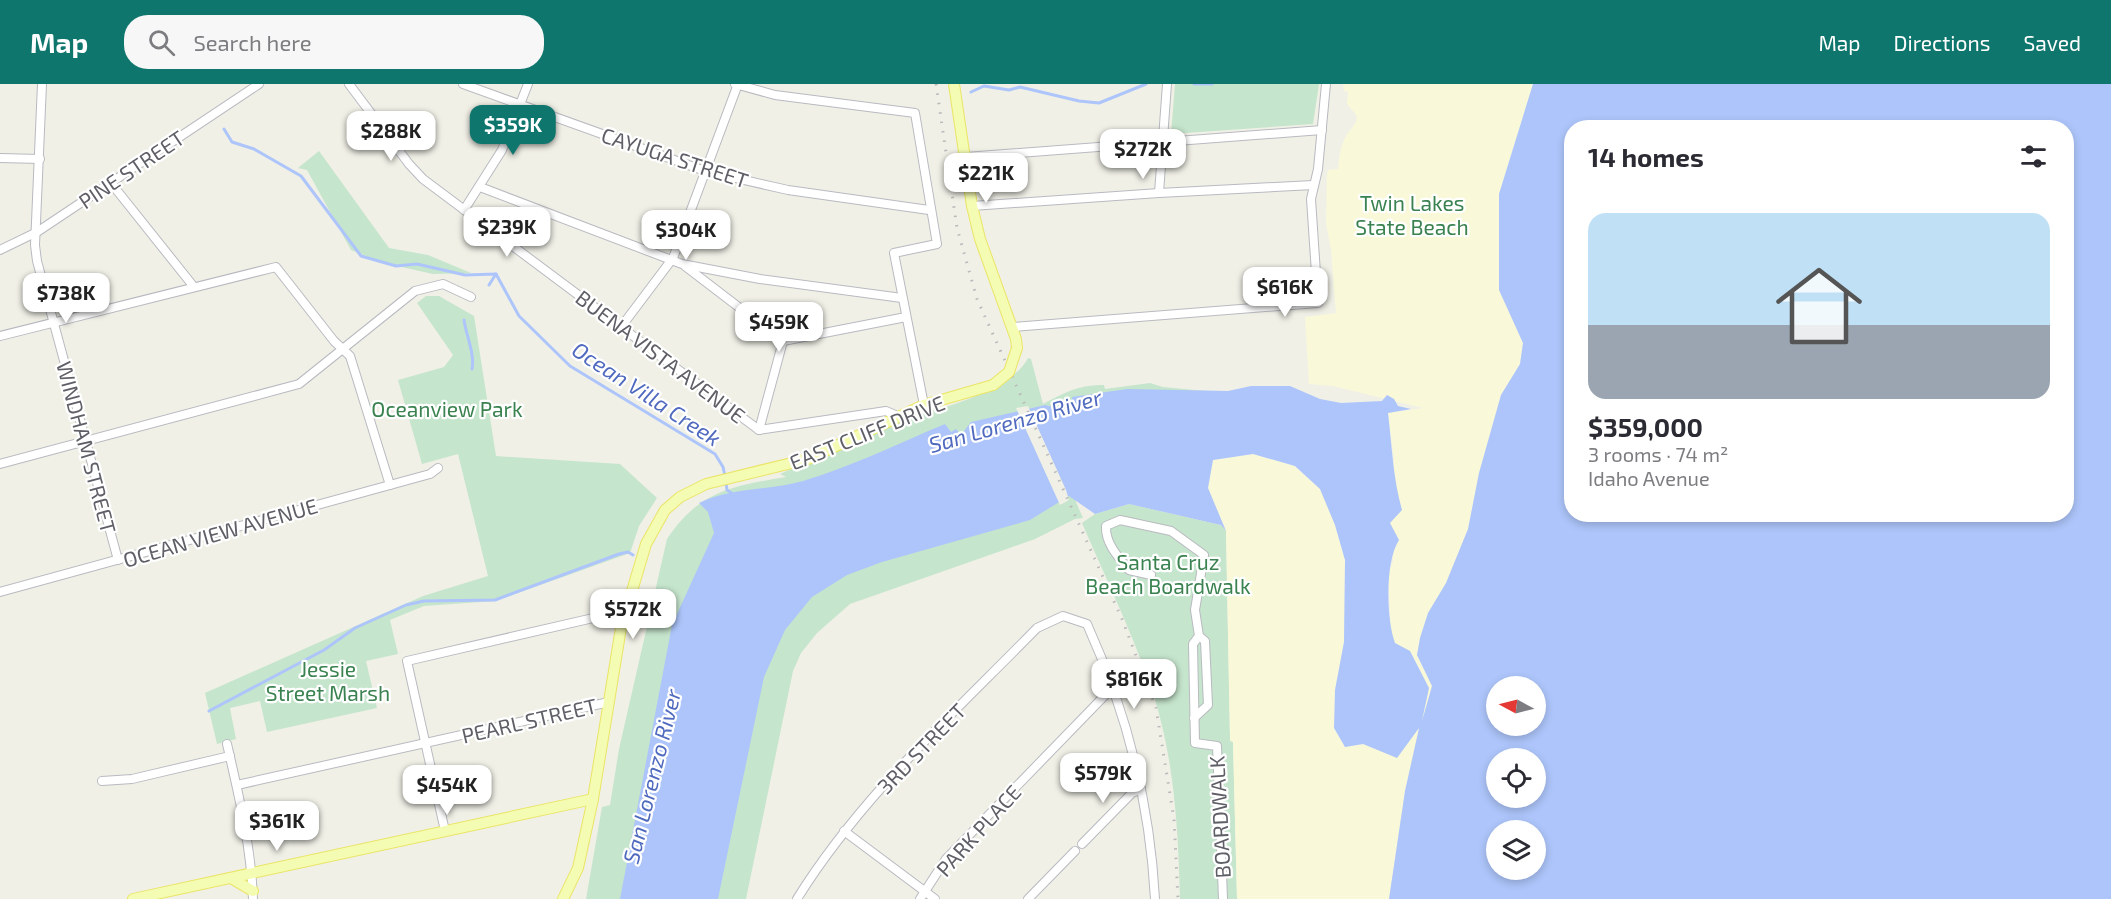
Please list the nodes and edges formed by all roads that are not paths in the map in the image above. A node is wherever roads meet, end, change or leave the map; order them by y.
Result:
1 (42, 84) edge
2 (259, 84) edge
3 (350, 84) edge
4 (463, 84) edge
5 (528, 84) edge
6 (737, 84) edge
7 (954, 84) edge
8 (1167, 84) edge
9 (1326, 84) edge
10 (520, 104) junction
11 (1322, 130) junction
12 (1164, 142) junction
13 (965, 157) junction
14 (0, 158) edge
15 (40, 159) junction
16 (705, 171) junction
17 (111, 183) junction
18 (1313, 185) junction
19 (480, 188) junction
20 (1159, 192) junction
21 (972, 206) junction
22 (464, 210) junction
23 (929, 210) junction
24 (37, 232) junction
25 (0, 250) edge
26 (673, 258) junction
27 (682, 264) junction
28 (194, 287) junction
29 (471, 297) dead end
30 (902, 298) junction
31 (906, 317) junction
32 (52, 322) junction
33 (621, 327) junction
34 (1012, 327) junction
35 (0, 336) edge
36 (783, 341) junction
37 (342, 349) junction
38 (924, 405) junction
39 (872, 413) junction
40 (900, 417) junction
41 (888, 423) junction
42 (759, 430) junction
43 (85, 441) junction
44 (0, 464) edge
45 (438, 468) dead end
46 (390, 484) junction
47 (118, 560) junction
48 (1151, 575) dead end
49 (0, 592) edge
50 (624, 615) junction
51 (1199, 636) junction
52 (1114, 686) junction
53 (609, 702) junction
54 (1194, 718) junction
55 (425, 743) junction
56 (227, 744) dead end
57 (230, 756) junction
58 (102, 781) dead end
59 (237, 785) junction
60 (1141, 789) junction
61 (592, 799) junction
62 (445, 831) junction
63 (844, 831) junction
64 (1082, 844) dead end
65 (1075, 851) dead end
66 (252, 872) junction
67 (231, 878) junction
68 (253, 895) edge
69 (923, 895) edge
70 (800, 898) edge
71 (134, 899) edge
72 (563, 899) edge
73 (935, 899) edge
74 (1028, 899) edge
75 (1155, 899) edge
76 (1223, 899) edge

1 - 15 street, WINDHAM STREET
2 - 17 street, PINE STREET
3 - 22 street, BUENA VISTA AVENUE
4 - 10 street, CAYUGA STREET
5 - 10 street
6 - 16 street
6 - 23 street
7 - 13 main road, EAST CLIFF DRIVE
8 - 12 street
9 - 11 street
10 - 16 street, CAYUGA STREET
10 - 19 street
11 - 12 street
11 - 18 street
12 - 13 street
12 - 20 street
13 - 21 main road, EAST CLIFF DRIVE
14 - 15 street
15 - 24 street, WINDHAM STREET
16 - 23 street, CAYUGA STREET
16 - 26 street
17 - 24 street, PINE STREET
17 - 28 street
18 - 20 street
18 - 34 street
19 - 22 street
19 - 26 street
20 - 21 street
21 - 34 main road, EAST CLIFF DRIVE
22 - 33 street, BUENA VISTA AVENUE
23 - 30 street
24 - 25 street, PINE STREET
24 - 32 street, WINDHAM STREET
26 - 27 street
26 - 33 street
27 - 30 street
27 - 36 street
28 - 32 street
28 - 37 street
29 - 37 street
30 - 31 street
31 - 36 street
31 - 38 street
32 - 35 street
32 - 43 street, WINDHAM STREET
33 - 42 street, BUENA VISTA AVENUE
34 - 38 main road, EAST CLIFF DRIVE, bridge
36 - 42 street
37 - 43 street
37 - 46 street
38 - 40 main road, EAST CLIFF DRIVE
39 - 40 street, BUENA VISTA AVENUE
39 - 41 street
39 - 42 street, BUENA VISTA AVENUE
40 - 41 main road, EAST CLIFF DRIVE
41 - 50 main road, EAST CLIFF DRIVE
43 - 44 street
43 - 47 street, WINDHAM STREET
45 - 46 street, OCEAN VIEW AVENUE
46 - 47 street, OCEAN VIEW AVENUE
47 - 49 street, OCEAN VIEW AVENUE
48 - 51 street, BOARDWALK
50 - 53 main road, EAST CLIFF DRIVE
50 - 55 street
51 - 54 street, BOARDWALK
51 - 54 street, BOARDWALK
52 - 60 street
52 - 63 street, 3RD STREET
52 - 69 street, PARK PLACE
53 - 55 street, PEARL STREET
53 - 61 main road, EAST CLIFF DRIVE
54 - 76 street, BOARDWALK
55 - 59 street, PEARL STREET
55 - 62 street
56 - 57 street
57 - 58 street
57 - 59 street
59 - 66 street
60 - 64 street
60 - 75 street
61 - 62 main road
61 - 72 main road, EAST CLIFF DRIVE
62 - 66 main road
63 - 69 street
63 - 70 street, 3RD STREET
65 - 74 street
66 - 67 main road
66 - 68 street
67 - 68 main road
67 - 71 main road
69 - 73 street

